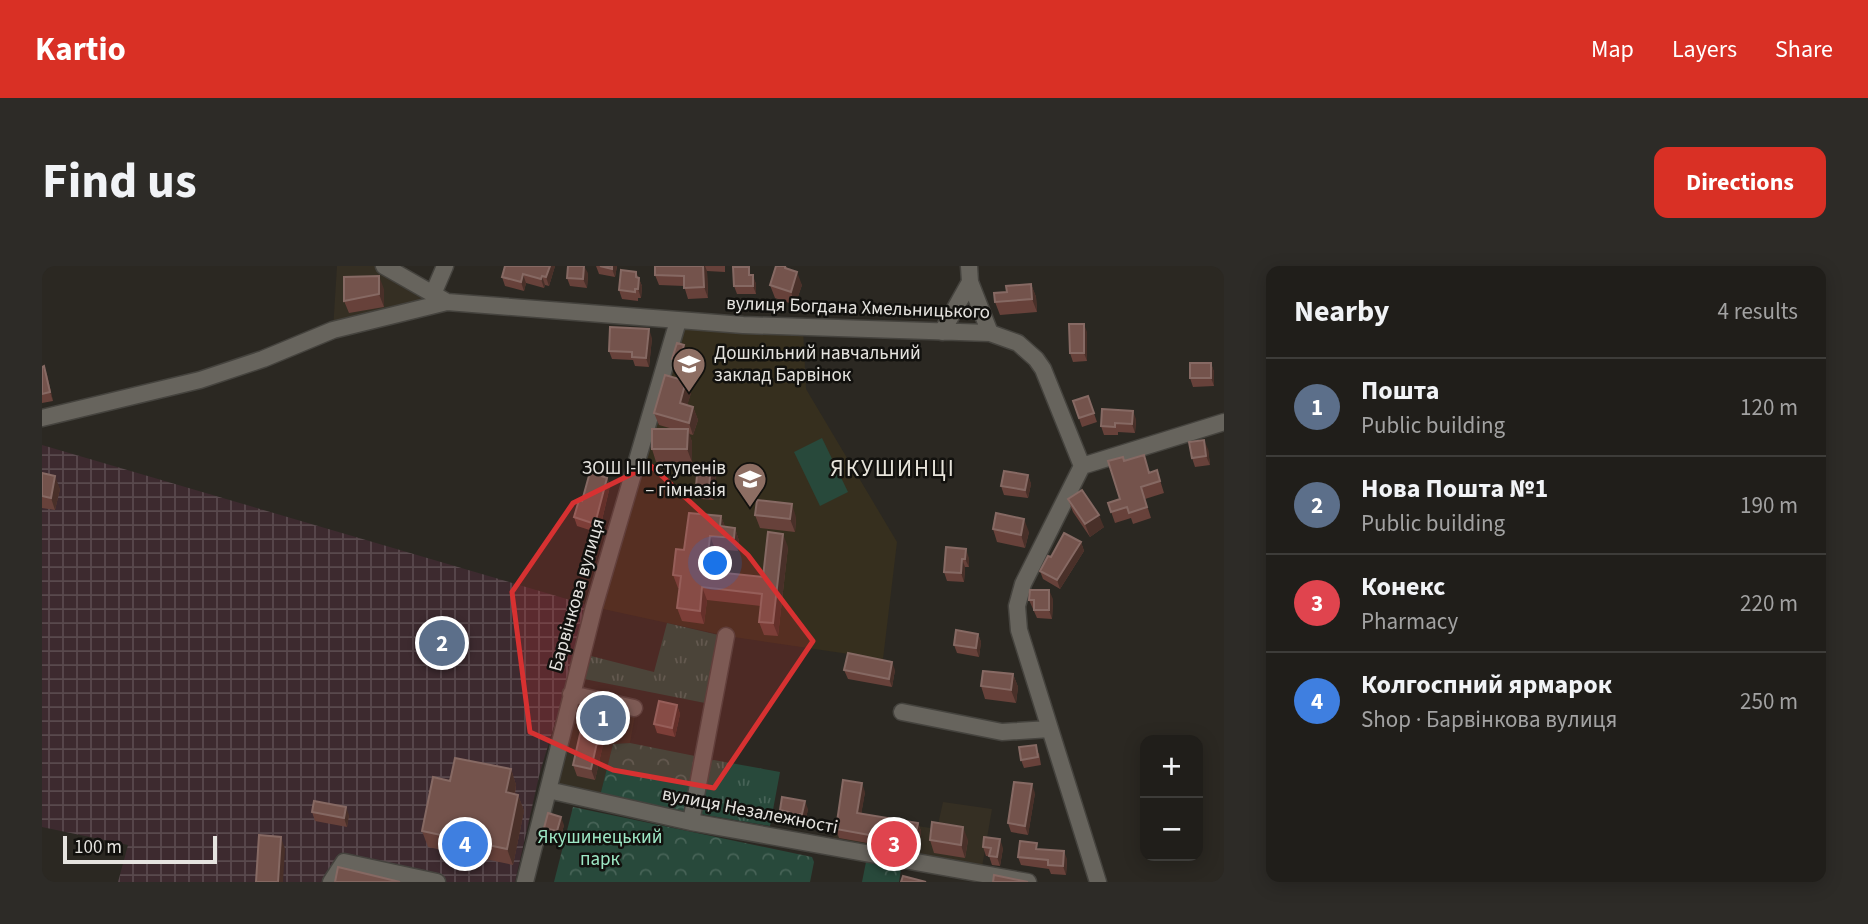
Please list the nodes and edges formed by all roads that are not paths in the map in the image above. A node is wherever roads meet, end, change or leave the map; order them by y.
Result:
1 (384, 266) edge
2 (445, 266) edge
3 (970, 274) edge
4 (440, 299) junction
5 (678, 321) junction
6 (942, 332) junction
7 (990, 333) junction
8 (42, 418) edge
9 (1224, 422) edge
10 (1082, 466) junction
11 (726, 636) dead end
12 (571, 694) junction
13 (634, 708) dead end
14 (902, 712) dead end
15 (1050, 729) junction
16 (548, 790) junction
17 (691, 822) junction
18 (331, 882) edge
19 (437, 882) edge
20 (524, 882) edge
21 (1028, 882) edge
22 (1098, 882) edge

1 - 4 street, вулиця Богдана Хмельницького
2 - 4 street
3 - 6 street
3 - 7 street
4 - 5 street, вулиця Богдана Хмельницького
4 - 8 street, вулиця Богдана Хмельницького
5 - 6 street, вулиця Богдана Хмельницького
5 - 12 street, Барвінкова вулиця
6 - 7 street, вулиця Богдана Хмельницького
7 - 10 street, вулиця Богдана Хмельницького
9 - 10 street
10 - 15 street
11 - 17 street
12 - 13 street
12 - 16 street, Барвінкова вулиця
14 - 15 street
15 - 22 street
16 - 17 street, вулиця Незалежності
16 - 20 street, Барвінкова вулиця
17 - 21 street, вулиця Незалежності
18 - 19 street

